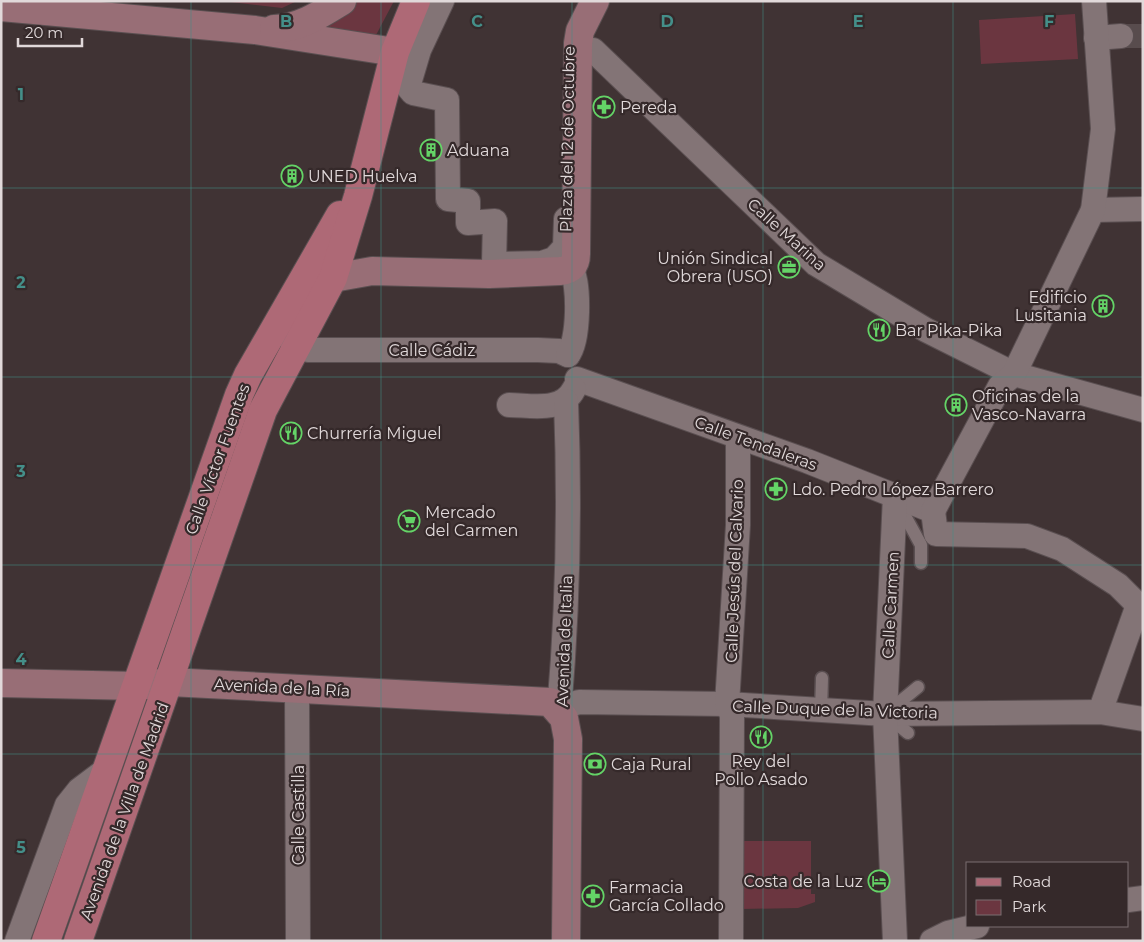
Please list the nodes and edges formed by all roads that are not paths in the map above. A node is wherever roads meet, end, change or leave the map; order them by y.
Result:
1 (342, 1) edge
2 (416, 1) edge
3 (442, 1) edge
4 (584, 1) edge
5 (595, 1) edge
6 (1094, 1) edge
7 (1, 7) edge
8 (255, 30) junction
9 (1121, 36) tunnel mouth
10 (1096, 38) junction
11 (593, 50) dead end
12 (395, 52) junction
13 (364, 172) junction
14 (1143, 209) edge
15 (1093, 210) junction
16 (324, 245) junction
17 (571, 268) junction
18 (333, 278) junction
19 (296, 348) junction
20 (568, 355) junction
21 (1014, 374) junction
22 (577, 379) junction
23 (566, 401) junction
24 (508, 405) dead end
25 (1143, 410) edge
26 (738, 438) junction
27 (895, 496) junction
28 (933, 511) junction
29 (921, 563) dead end
30 (822, 678) dead end
31 (1, 682) edge
32 (170, 682) junction
33 (137, 686) junction
34 (918, 687) dead end
35 (297, 689) junction
36 (727, 704) junction
37 (560, 711) junction
38 (821, 711) junction
39 (1100, 712) junction
40 (885, 714) junction
41 (1143, 719) edge
42 (908, 733) dead end
43 (107, 769) junction
44 (1143, 898) edge
45 (1129, 900) edge
46 (973, 927) edge
47 (13, 934) edge
48 (46, 941) edge
49 (78, 941) edge
50 (298, 941) edge
51 (566, 941) edge
52 (732, 941) edge
53 (894, 941) edge
54 (932, 941) edge

1 - 8 main road
2 - 12 main road
3 - 4 street, Plaza del 12 de Octubre
5 - 17 main road
6 - 10 street
7 - 8 main road
8 - 12 main road
9 - 10 street
10 - 15 street
11 - 21 street, Calle Marina
12 - 13 main road
13 - 16 main road, Calle Víctor Fuentes
13 - 18 main road, Calle Víctor Fuentes
14 - 15 street
15 - 21 street
16 - 19 street, Calle Víctor Fuentes
16 - 33 main road, Calle Víctor Fuentes
17 - 18 main road
17 - 20 street
18 - 19 main road, Calle Víctor Fuentes
19 - 20 street, Calle Cádiz
19 - 32 main road, Calle Víctor Fuentes
20 - 22 street
21 - 25 street, Calle Marina
21 - 28 street
22 - 23 street
22 - 26 street, Calle Tendaleras
23 - 24 street
23 - 37 street, Avenida de Italia
26 - 27 street, Calle Tendaleras
26 - 36 street, Calle Jesús del Calvario
27 - 28 street, Calle Tendaleras
27 - 29 lane
27 - 40 street, Calle Carmen
28 - 39 street
30 - 38 lane
31 - 33 main road, Avenida de la Ría
32 - 33 main road, Avenida de la Ría
32 - 35 main road, Avenida de la Ría
32 - 49 main road, Avenida de la Villa de Madrid
33 - 43 main road, Avenida de la Villa de Madrid
34 - 40 lane
35 - 37 main road, Avenida de la Ría
35 - 50 street, Calle Castilla
36 - 37 street, Calle Duque de la Victoria
36 - 38 street, Calle Duque de la Victoria
36 - 52 street, Calle Jesús del Calvario
37 - 51 main road, Avenida de Italia
38 - 40 street, Calle Duque de la Victoria
39 - 40 street, Calle Duque de la Victoria
39 - 41 street, Calle Duque de la Victoria
40 - 42 lane
40 - 53 street, Calle Carmen
43 - 47 street, Avenida de la Villa de Madrid
43 - 48 main road, Avenida de la Villa de Madrid
44 - 45 street
46 - 54 street

